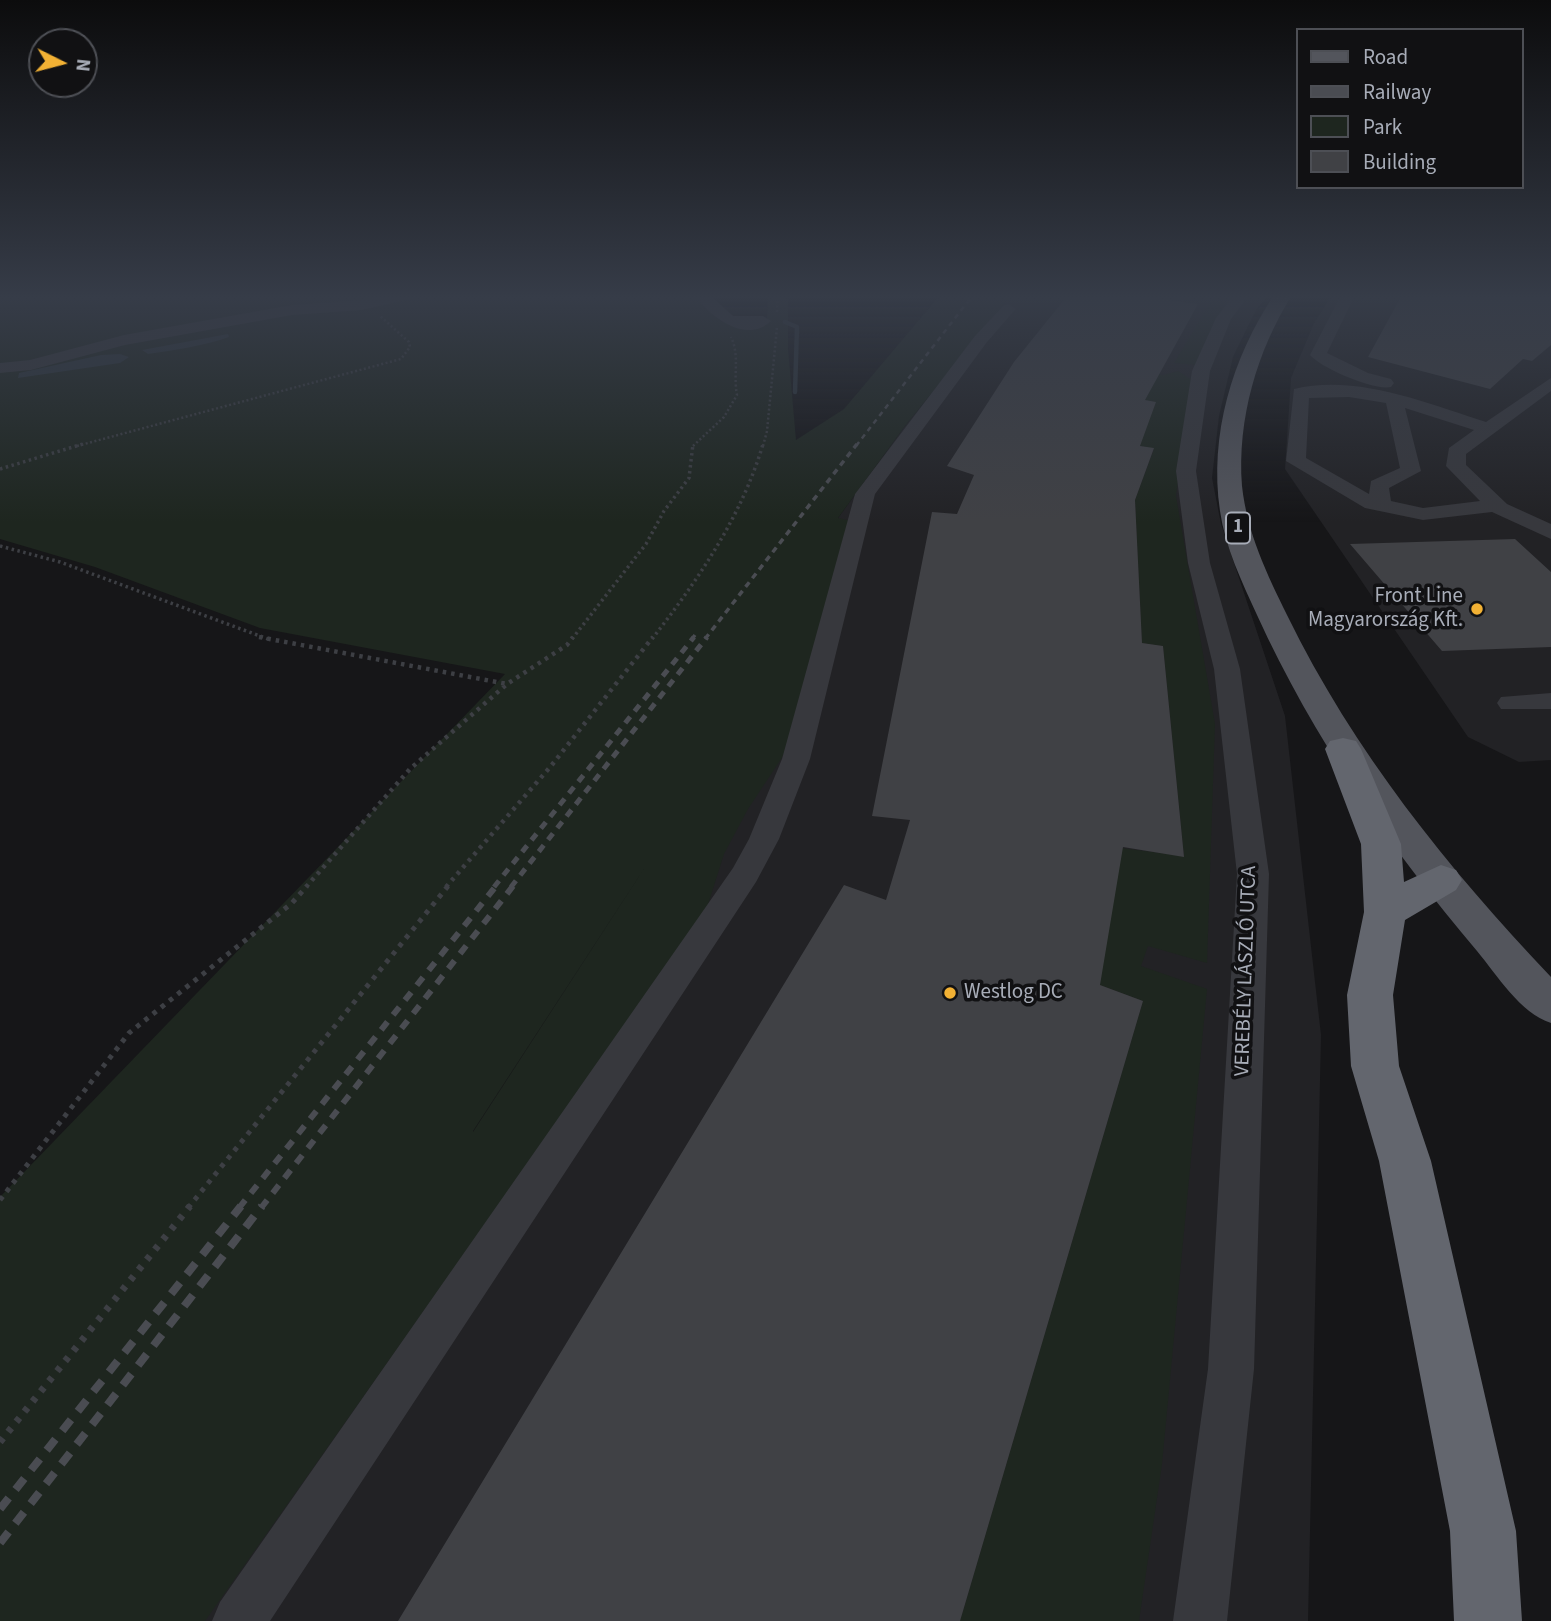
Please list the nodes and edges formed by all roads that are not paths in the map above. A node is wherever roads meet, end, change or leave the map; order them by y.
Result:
1 (957, 371) edge
2 (1201, 371) edge
3 (1247, 371) edge
4 (1349, 371) edge
5 (1551, 383) edge
6 (1427, 394) dead end
7 (1394, 401) junction
8 (1490, 429) junction
9 (1496, 505) junction
10 (1381, 506) junction
11 (1551, 532) edge
12 (1551, 701) edge
13 (1510, 703) dead end
14 (1343, 749) junction
15 (1441, 880) junction
16 (1385, 912) junction
17 (1540, 994) edge
18 (239, 1621) edge
19 (1200, 1621) edge
20 (1488, 1621) edge

1 - 18 street
2 - 19 street, VEREBÉLY LÁSZLÓ UTCA
3 - 14 main road, 1
4 - 6 street
5 - 8 street
7 - 8 street
7 - 10 street
7 - 10 street
8 - 9 street
9 - 10 street
9 - 11 street
12 - 13 street
14 - 15 main road, 1
14 - 16 highway
15 - 16 highway
15 - 17 main road, 1
16 - 20 highway

